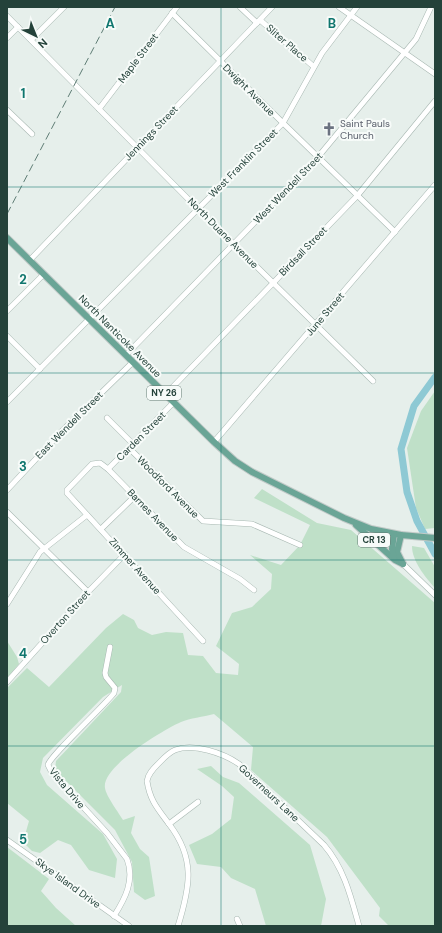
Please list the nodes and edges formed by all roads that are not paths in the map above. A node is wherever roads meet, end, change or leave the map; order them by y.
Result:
1 (64, 7) edge
2 (177, 7) edge
3 (240, 7) edge
4 (272, 7) edge
5 (339, 7) edge
6 (357, 7) edge
7 (431, 7) edge
8 (172, 13) junction
9 (351, 15) junction
10 (7, 16) edge
11 (258, 22) junction
12 (18, 27) junction
13 (7, 38) edge
14 (31, 40) junction
15 (405, 53) junction
16 (220, 62) junction
17 (313, 66) junction
18 (435, 74) edge
19 (435, 101) edge
20 (99, 108) junction
21 (7, 110) edge
22 (283, 123) junction
23 (32, 134) dead end
24 (137, 148) junction
25 (318, 157) junction
26 (435, 185) edge
27 (357, 196) junction
28 (198, 208) junction
29 (395, 232) junction
30 (7, 238) edge
31 (234, 244) junction
32 (30, 260) junction
33 (44, 274) junction
34 (272, 282) junction
35 (7, 311) edge
36 (89, 319) junction
37 (316, 325) junction
38 (7, 336) edge
39 (126, 355) junction
40 (133, 362) junction
41 (40, 369) junction
42 (373, 381) dead end
43 (166, 394) junction
44 (7, 402) edge
45 (174, 402) junction
46 (107, 418) dead end
47 (214, 442) junction
48 (133, 444) junction
49 (129, 448) junction
50 (108, 469) junction
51 (7, 490) edge
52 (67, 493) joint
53 (135, 496) junction
54 (7, 512) edge
55 (88, 515) junction
56 (344, 518) junction
57 (101, 529) junction
58 (394, 534) junction
59 (401, 535) junction
60 (435, 538) edge
61 (300, 545) dead end
62 (44, 548) junction
63 (124, 554) junction
64 (395, 560) junction
65 (403, 564) junction
66 (254, 590) dead end
67 (88, 592) junction
68 (435, 595) edge
69 (7, 604) edge
70 (203, 640) dead end
71 (110, 647) dead end
72 (7, 682) edge
73 (198, 802) dead end
74 (170, 824) junction
75 (7, 840) edge
76 (114, 916) junction
77 (237, 919) dead end
78 (129, 926) edge
79 (178, 926) edge
80 (240, 926) edge
81 (359, 926) edge

1 - 14 street
2 - 8 street, Maple Street
3 - 11 street, Sliter Place
4 - 11 street, Jennings Street
5 - 9 street
6 - 9 street, West Franklin Street
7 - 15 street, West Wendell Street
8 - 16 street, Dwight Avenue
8 - 20 street, Maple Street
9 - 15 street
9 - 17 street, West Franklin Street
10 - 12 street, North Duane Avenue
11 - 16 street, Jennings Street
11 - 17 street, Sliter Place
12 - 13 street
12 - 14 street, North Duane Avenue
14 - 20 street, North Duane Avenue
15 - 18 street
15 - 25 street, West Wendell Street
16 - 22 street, Dwight Avenue
16 - 24 street, Jennings Street
17 - 22 street, West Franklin Street
19 - 27 street, Birdsall Street
20 - 24 street, North Duane Avenue
21 - 23 street
22 - 25 street, Dwight Avenue
22 - 28 street, West Franklin Street
24 - 28 street, North Duane Avenue
24 - 32 street, Jennings Street
25 - 27 street, Dwight Avenue
25 - 31 street, West Wendell Street
26 - 29 street, June Street
27 - 29 street, Dwight Avenue
27 - 34 street, Birdsall Street
28 - 31 street, North Duane Avenue
28 - 36 street, West Franklin Street
29 - 37 street, June Street
30 - 32 main road, North Nanticoke Avenue / NY 26
31 - 34 street, North Duane Avenue
31 - 39 street, West Wendell Street
32 - 33 main road, North Nanticoke Avenue / NY 26
33 - 35 street
33 - 36 main road, North Nanticoke Avenue / NY 26
34 - 37 street, North Duane Avenue
34 - 43 street, Birdsall Street
36 - 39 main road, North Nanticoke Avenue / NY 26
36 - 41 street, West Franklin Street
37 - 42 street, North Duane Avenue
37 - 47 street, June Street
38 - 41 street
39 - 40 main road, North Nanticoke Avenue / NY 26
40 - 43 main road, North Nanticoke Avenue / NY 26
40 - 51 street, East Wendell Street
41 - 44 street, West Franklin Street
43 - 45 main road, North Nanticoke Avenue / NY 26
45 - 47 main road, North Nanticoke Avenue / NY 26
45 - 48 street, Carden Street
46 - 48 street
47 - 56 main road, North Nanticoke Avenue / NY 26
48 - 49 street, Carden Street
49 - 50 street, Carden Street
49 - 61 street, Woodford Avenue
50 - 52 street, Barnes Avenue
50 - 53 street, Barnes Avenue
52 - 55 street, Zimmer Avenue
53 - 57 street
53 - 66 street, Barnes Avenue
54 - 62 street
55 - 57 street, Zimmer Avenue
55 - 62 street
56 - 58 main road, NY 26
56 - 64 main road, CR 13
57 - 63 street, Zimmer Avenue
58 - 59 main road, NY 26
58 - 64 main road, CR 13
59 - 60 main road, NY 26
59 - 65 main road, CR 13
62 - 67 street
62 - 69 street
63 - 67 street, Overton Street
63 - 70 street, Zimmer Avenue
64 - 65 main road, CR 13
65 - 68 street, CR 13
67 - 72 street, Overton Street
71 - 76 street, Vista Drive
73 - 74 street
74 - 79 street, Governeurs Lane
74 - 81 street, Governeurs Lane
75 - 76 street, Skye Island Drive
76 - 78 street, Skye Island Drive
77 - 80 street

